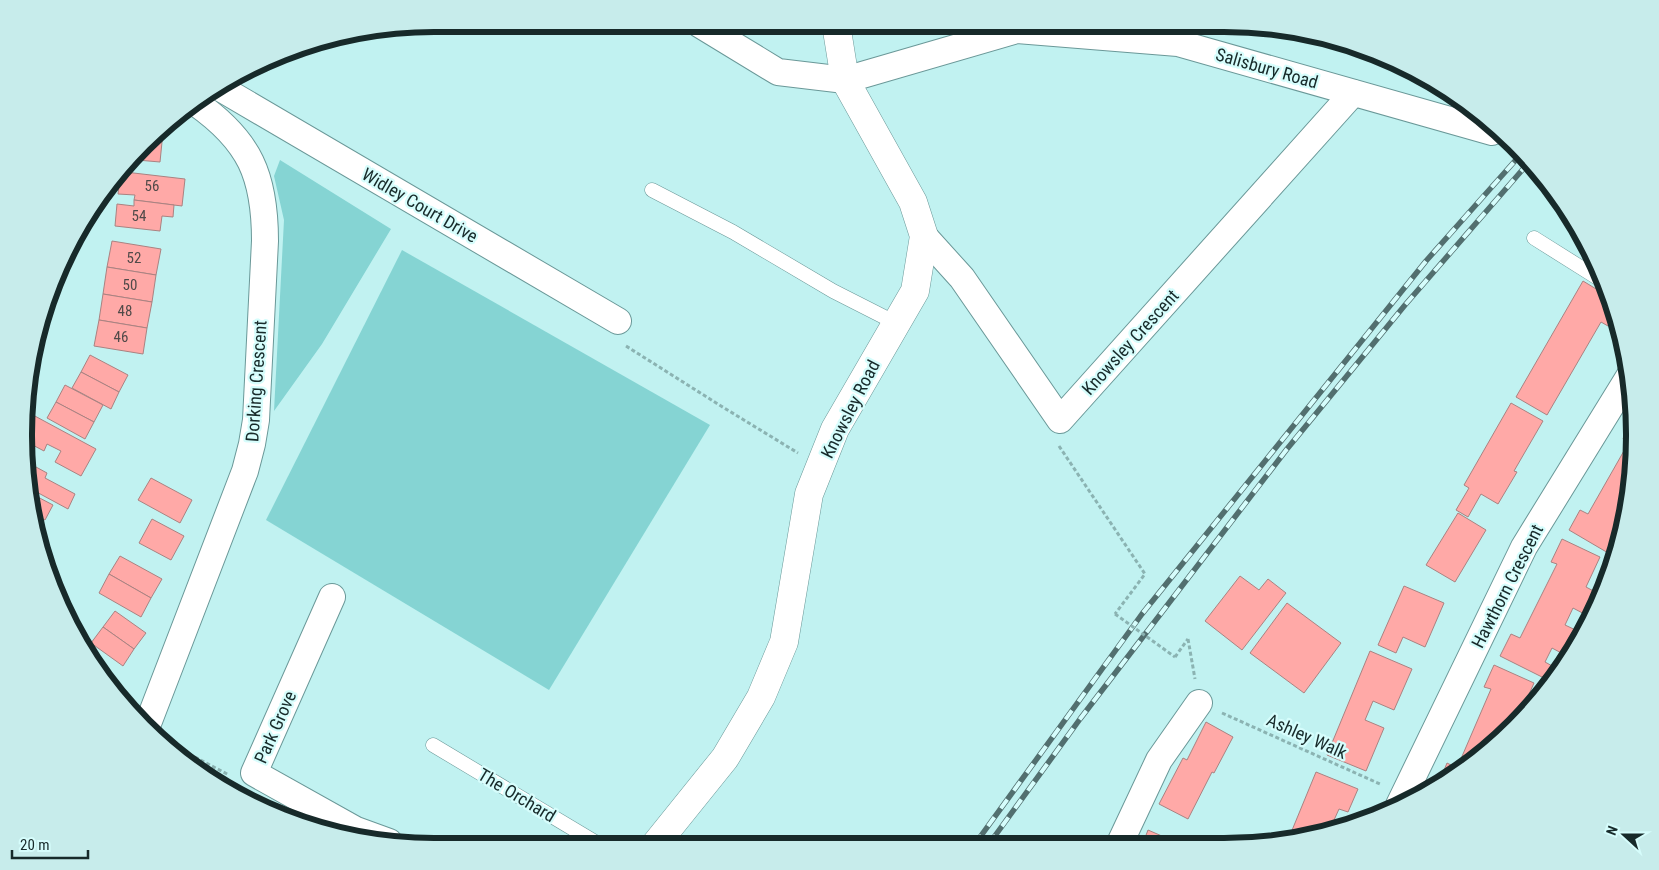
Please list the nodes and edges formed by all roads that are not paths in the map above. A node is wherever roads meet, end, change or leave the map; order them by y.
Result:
1 (712, 32) edge
2 (837, 32) edge
3 (1010, 32) edge
4 (1044, 32) edge
5 (845, 80) junction
6 (226, 91) edge
7 (1354, 93) junction
8 (201, 107) edge
9 (1487, 131) edge
10 (652, 190) dead end
11 (924, 236) junction
12 (1534, 238) dead end
13 (1593, 275) edge
14 (618, 321) dead end
15 (896, 323) junction
16 (1623, 386) edge
17 (332, 597) dead end
18 (1200, 703) road end
19 (150, 719) edge
20 (433, 745) dead end
21 (1408, 793) edge
22 (344, 827) edge
23 (588, 838) edge
24 (661, 838) edge
25 (1122, 838) edge

1 - 5 street, Salisbury Road
2 - 5 street, Knowsley Road
3 - 5 street, Salisbury Road
4 - 7 street, Salisbury Road
5 - 11 street, Knowsley Road
6 - 14 street, Widley Court Drive
7 - 9 street, Salisbury Road
7 - 11 street, Knowsley Crescent
8 - 19 street, Dorking Crescent
10 - 15 lane
11 - 15 street, Knowsley Road
12 - 13 lane
15 - 24 street, Knowsley Road
16 - 21 street, Hawthorn Crescent
17 - 22 street, Park Grove
18 - 25 street
20 - 23 lane, The Orchard

